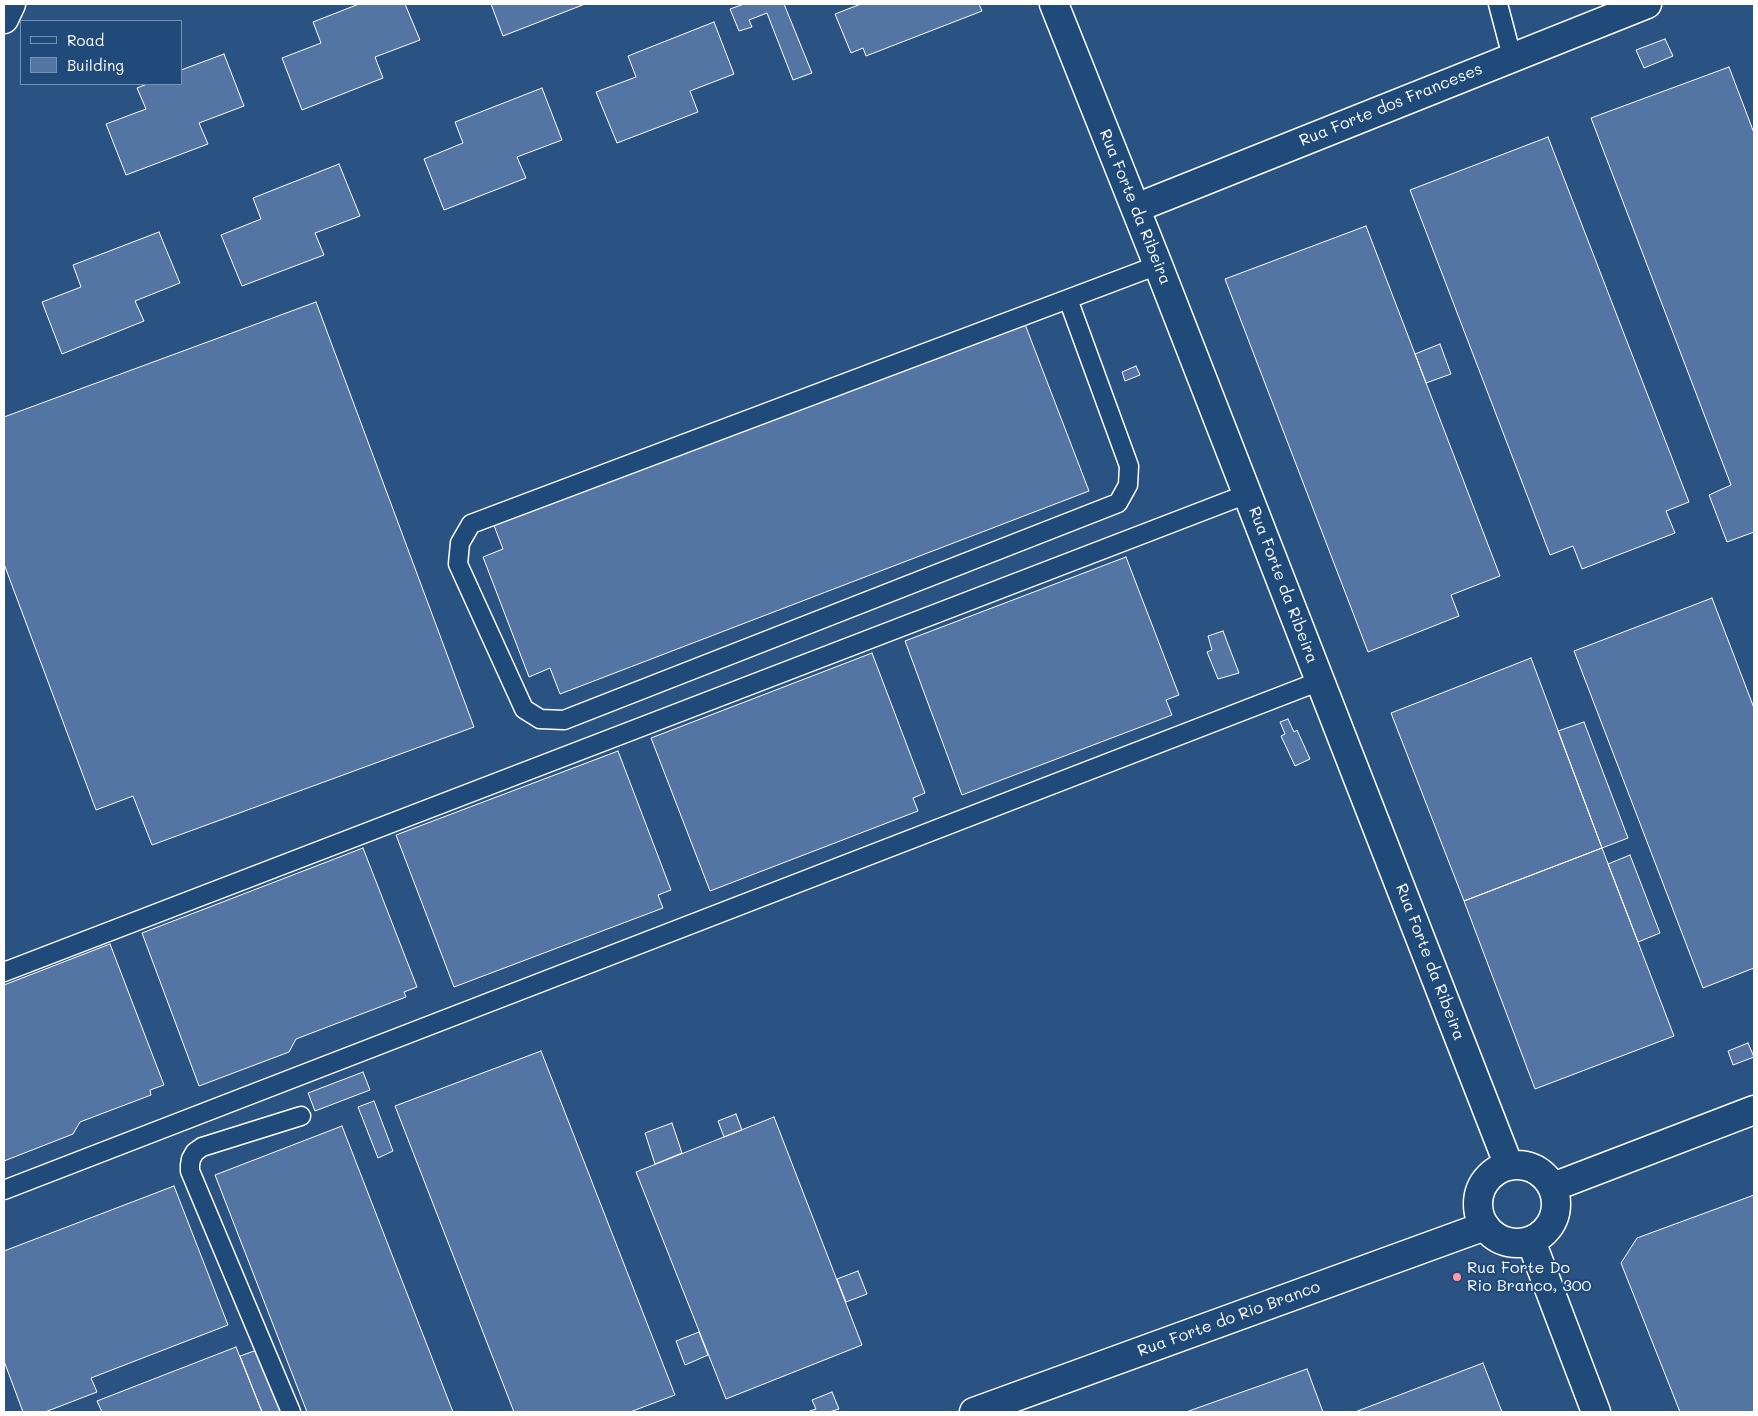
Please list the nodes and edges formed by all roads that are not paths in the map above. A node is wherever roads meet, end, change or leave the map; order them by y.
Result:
1 (11, 4) edge
2 (1054, 4) edge
3 (1498, 4) edge
4 (1647, 4) edge
5 (4, 20) edge
6 (1512, 57) junction
7 (1136, 208) junction
8 (1158, 265) junction
9 (1068, 299) junction
10 (1248, 494) junction
11 (1320, 681) junction
12 (4, 972) edge
13 (1754, 1110) edge
14 (301, 1116) dead end
15 (1509, 1166) junction
16 (1553, 1188) junction
17 (4, 1190) edge
18 (1485, 1226) junction
19 (1530, 1241) junction
20 (291, 1412) edge
21 (974, 1412) edge
22 (1596, 1412) edge

1 - 5 street
2 - 7 street, Rua Forte da Ribeira
3 - 6 lane
4 - 6 street, Rua Forte dos Franceses
6 - 7 street, Rua Forte dos Franceses
7 - 8 street, Rua Forte da Ribeira
8 - 9 lane
8 - 10 street, Rua Forte da Ribeira
9 - 9 lane
10 - 11 street, Rua Forte da Ribeira
10 - 12 lane
11 - 15 street, Rua Forte da Ribeira
11 - 17 lane
13 - 16 street
14 - 20 lane
15 - 16 street
15 - 18 street
16 - 19 street
18 - 19 street
18 - 21 street, Rua Forte do Rio Branco
19 - 22 street

